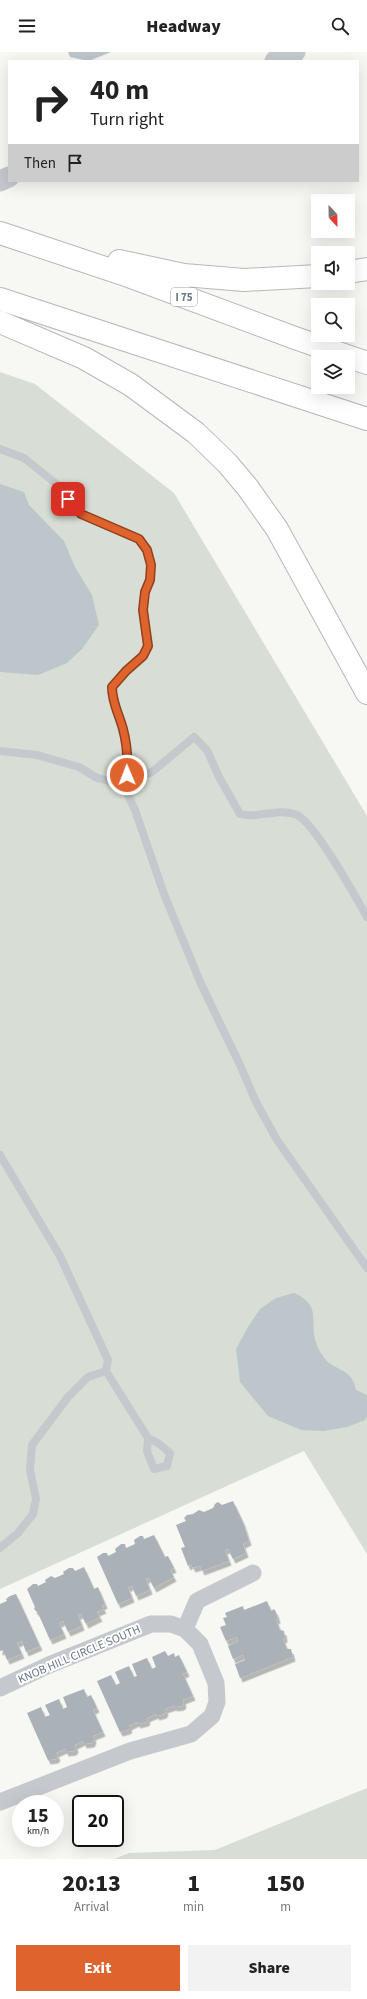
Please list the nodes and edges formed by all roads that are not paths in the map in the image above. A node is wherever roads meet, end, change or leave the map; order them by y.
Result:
1 (295, 52) edge
2 (276, 60) edge
3 (0, 229) edge
4 (0, 233) edge
5 (367, 268) edge
6 (355, 271) edge
7 (311, 276) edge
8 (0, 299) edge
9 (0, 322) edge
10 (367, 363) edge
11 (367, 419) edge
12 (0, 448) edge
13 (367, 693) edge
14 (0, 751) edge
15 (123, 784) junction
16 (367, 917) edge
17 (0, 1155) edge
18 (367, 1268) edge
19 (106, 1371) junction
20 (148, 1438) dead end
21 (0, 1548) edge
22 (254, 1573) dead end
23 (185, 1629) junction
24 (0, 1688) edge
25 (0, 1802) edge

1 - 2 street
3 - 7 highway
4 - 10 highway, I 75
5 - 6 highway
8 - 11 highway
9 - 13 highway
12 - 15 lane
14 - 15 lane
15 - 16 lane
15 - 18 lane
17 - 19 lane
19 - 20 lane
19 - 21 lane
22 - 23 street
23 - 24 street, KNOB HILL CIRCLE SOUTH
23 - 25 street

